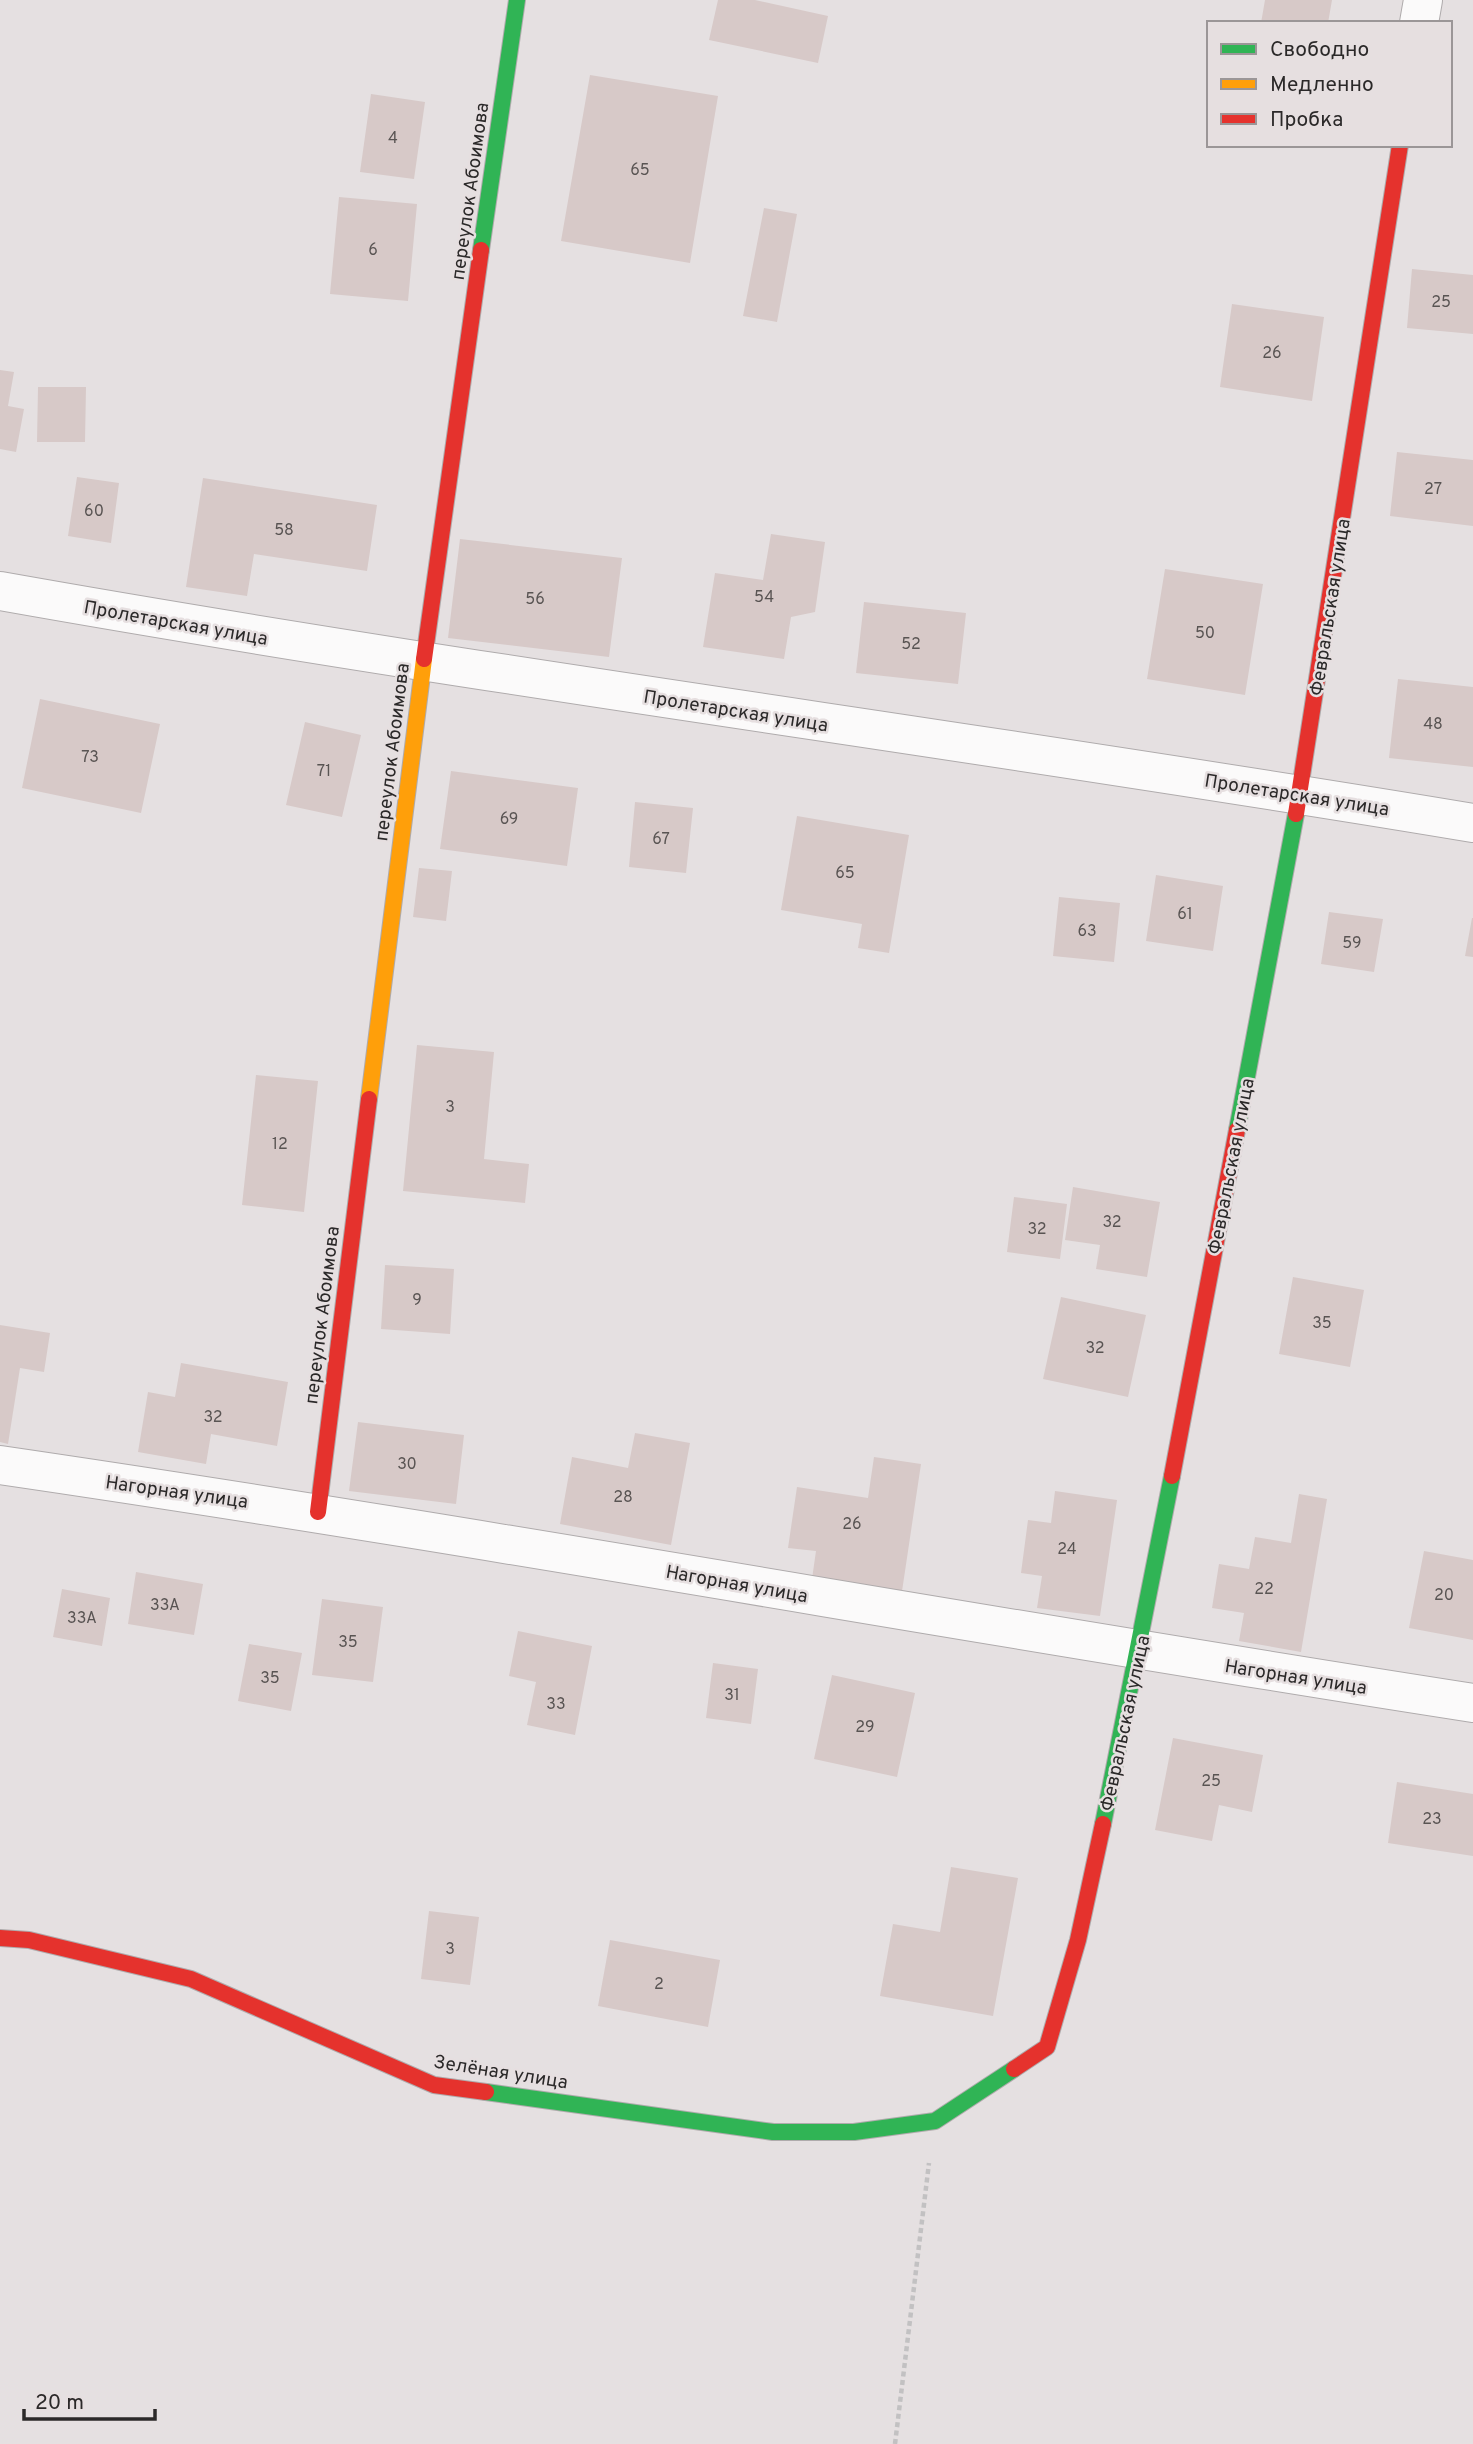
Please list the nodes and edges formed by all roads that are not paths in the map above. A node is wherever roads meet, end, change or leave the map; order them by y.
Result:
1 (517, 0) edge
2 (1423, 0) edge
3 (1419, 21) edge
4 (1400, 147) edge
5 (0, 591) edge
6 (423, 663) junction
7 (1300, 794) junction
8 (1473, 823) edge
9 (0, 1465) edge
10 (318, 1512) junction
11 (1139, 1652) junction
12 (1473, 1703) edge
13 (0, 1938) edge
14 (935, 2121) joint

1 - 6 street, переулок Абоимова
2 - 3 street
4 - 7 street, Февральская улица
5 - 6 street, Пролетарская улица
6 - 7 street, Пролетарская улица
6 - 10 street, переулок Абоимова
7 - 8 street, Пролетарская улица
7 - 11 street, Февральская улица
9 - 10 street, Нагорная улица
10 - 11 street, Нагорная улица
11 - 12 street, Нагорная улица
11 - 14 street, Февральская улица
13 - 14 street, Зелёная улица

